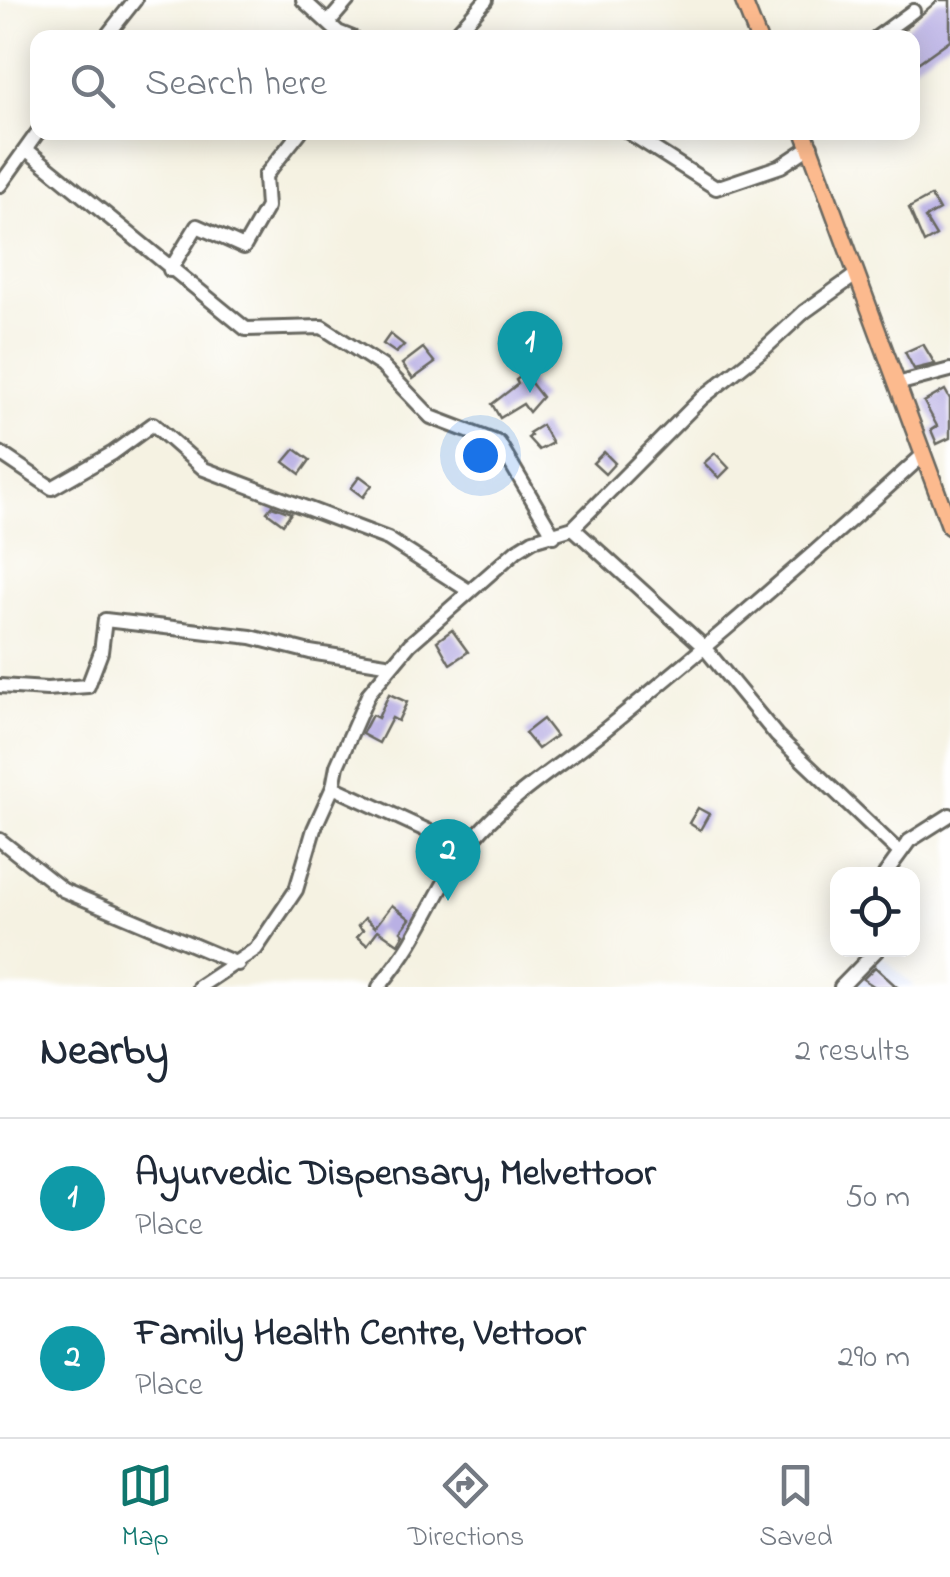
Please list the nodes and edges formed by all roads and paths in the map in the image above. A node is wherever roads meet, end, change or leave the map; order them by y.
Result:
1 (135, 0) edge
2 (303, 0) edge
3 (348, 0) edge
4 (486, 0) edge
5 (744, 0) edge
6 (913, 11) dead end
7 (328, 23) junction
8 (111, 30) edge
9 (336, 30) edge
10 (459, 30) edge
11 (755, 30) edge
12 (887, 30) edge
13 (33, 140) edge
14 (294, 140) edge
15 (641, 140) edge
16 (806, 140) edge
17 (807, 140) edge
18 (27, 150) junction
19 (0, 185) edge
20 (170, 270) junction
21 (856, 274) junction
22 (950, 370) edge
23 (897, 384) junction
24 (0, 453) edge
25 (923, 455) junction
26 (950, 527) edge
27 (574, 528) junction
28 (554, 536) junction
29 (469, 591) junction
30 (703, 646) junction
31 (392, 665) junction
32 (0, 686) edge
33 (333, 786) junction
34 (950, 815) edge
35 (0, 840) edge
36 (467, 849) junction
37 (900, 853) junction
38 (891, 867) edge
39 (871, 957) edge
40 (238, 964) junction
41 (199, 987) edge
42 (380, 987) edge
43 (841, 987) edge

1 - 8 street
2 - 7 street
3 - 7 street
4 - 10 street
5 - 11 main road
6 - 12 street
7 - 9 street
13 - 18 street
14 - 20 street
15 - 16 street
17 - 21 main road
18 - 19 street
18 - 20 street
20 - 28 street
21 - 23 main road
21 - 27 street
22 - 23 street
23 - 25 main road
24 - 29 street
25 - 26 main road
25 - 30 street
27 - 28 street
27 - 30 street
28 - 29 street
29 - 31 street
30 - 36 street
30 - 37 street
31 - 32 street
31 - 33 street
33 - 36 street
33 - 40 street
34 - 37 street
35 - 40 street
36 - 42 street
37 - 38 street
39 - 43 street
40 - 41 street

